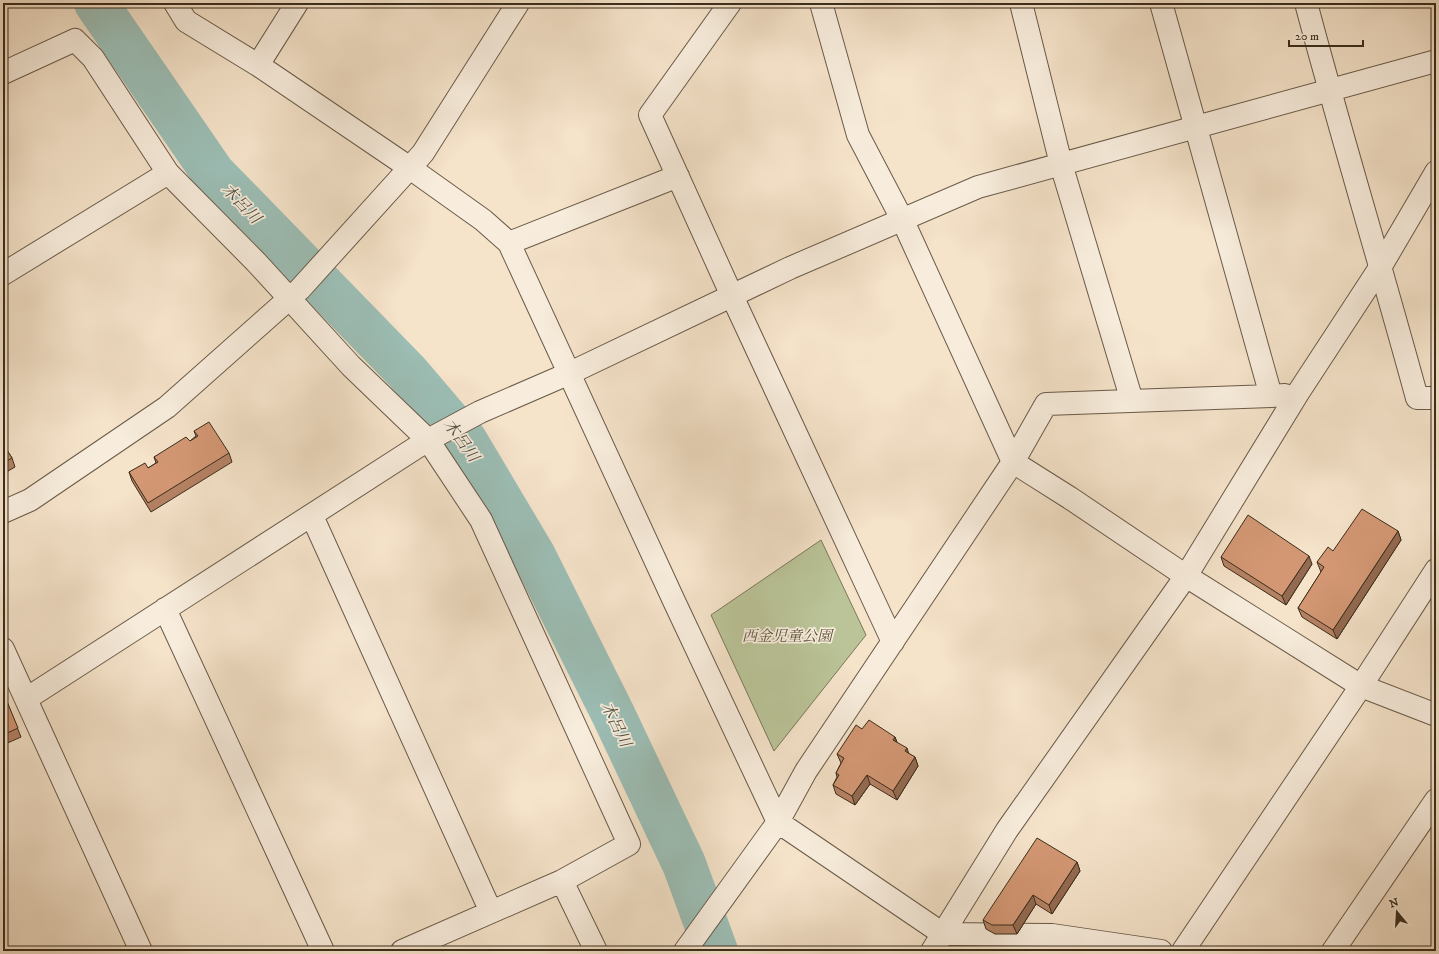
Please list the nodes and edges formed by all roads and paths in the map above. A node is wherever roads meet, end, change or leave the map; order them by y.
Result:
1 (175, 3) edge
2 (296, 3) edge
3 (518, 3) edge
4 (730, 3) edge
5 (821, 3) edge
6 (1021, 3) edge
7 (1161, 3) edge
8 (1306, 3) edge
9 (1436, 61) edge
10 (258, 65) junction
11 (3, 73) edge
12 (1329, 90) junction
13 (1195, 127) junction
14 (1061, 164) junction
15 (410, 168) junction
16 (1436, 172) edge
17 (168, 173) junction
18 (678, 176) junction
19 (903, 221) junction
20 (509, 243) junction
21 (1381, 266) junction
22 (3, 274) edge
23 (295, 295) junction
24 (732, 296) junction
25 (570, 373) junction
26 (1298, 393) junction
27 (1271, 396) junction
28 (1436, 398) edge
29 (1132, 402) junction
30 (434, 437) junction
31 (1013, 462) junction
32 (3, 512) edge
33 (312, 516) junction
34 (1436, 570) edge
35 (1186, 576) junction
36 (165, 609) junction
37 (893, 642) junction
38 (3, 649) edge
39 (1361, 686) junction
40 (26, 699) junction
41 (1436, 715) edge
42 (1436, 800) edge
43 (778, 822) junction
44 (562, 881) junction
45 (492, 912) junction
46 (938, 942) edge
47 (1054, 943) edge
48 (686, 949) edge
49 (141, 951) edge
50 (323, 951) edge
51 (402, 951) edge
52 (596, 951) edge
53 (1161, 951) edge
54 (1183, 951) edge
55 (1334, 951) edge

1 - 10 street
2 - 10 street
3 - 15 street
4 - 18 street
5 - 19 street
6 - 14 street
7 - 13 street
8 - 12 street
9 - 12 street
10 - 15 street
11 - 17 street
12 - 13 street
12 - 21 street
13 - 14 street
13 - 27 street
14 - 19 street
14 - 29 street
15 - 20 street
15 - 23 street
16 - 21 street
17 - 22 street
17 - 23 street
18 - 20 street
18 - 24 street
19 - 24 street
19 - 31 street
20 - 25 street
21 - 26 street
21 - 28 street
23 - 30 street
23 - 32 street
24 - 25 street
24 - 37 street
25 - 30 street
25 - 43 street
26 - 27 street
26 - 35 street
27 - 29 street
29 - 31 street
30 - 33 street
30 - 44 street
31 - 35 street
31 - 37 street
33 - 36 street
33 - 45 street
34 - 39 street
35 - 39 street
35 - 46 street
36 - 40 street
36 - 50 street
37 - 43 street
38 - 40 street
39 - 41 street
39 - 54 street
40 - 49 street
42 - 55 street
43 - 46 street
43 - 48 street
44 - 45 street
44 - 52 street
45 - 51 street
46 - 47 street
47 - 53 street

